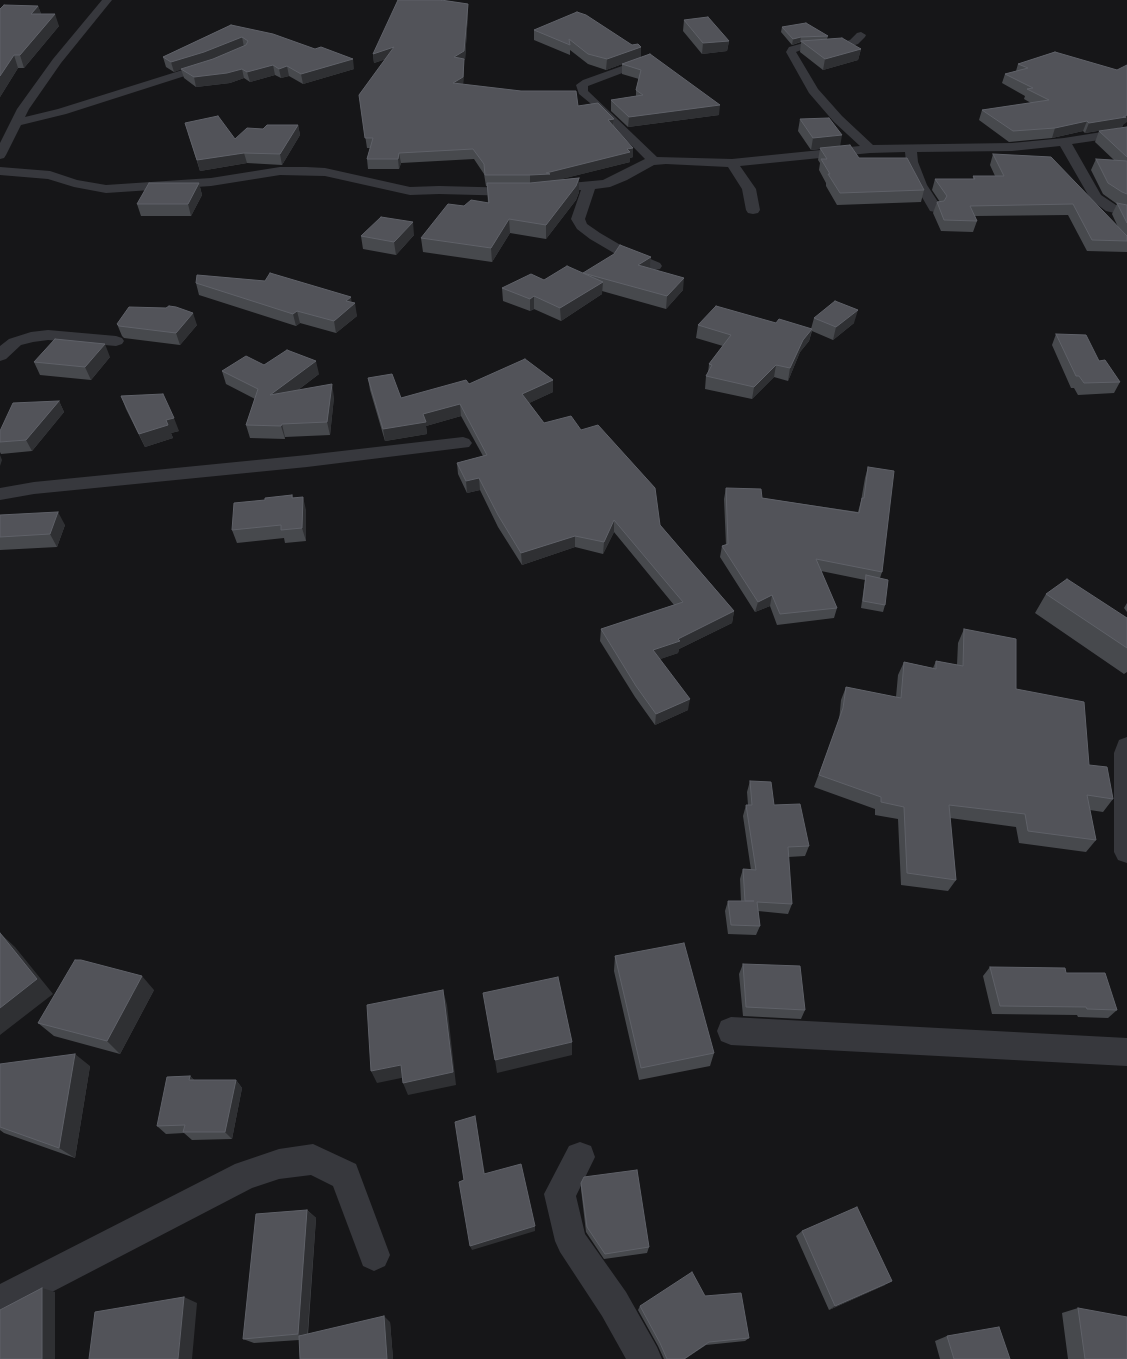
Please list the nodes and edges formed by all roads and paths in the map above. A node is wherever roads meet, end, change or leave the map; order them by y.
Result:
1 (107, 0) edge
2 (861, 35) dead end
3 (653, 57) edge
4 (224, 59) edge
5 (9, 129) edge
6 (1127, 132) edge
7 (1064, 142) junction
8 (870, 149) junction
9 (910, 149) junction
10 (0, 155) edge
11 (654, 161) junction
12 (732, 163) junction
13 (0, 171) edge
14 (590, 186) junction
15 (934, 208) dead end
16 (753, 210) dead end
17 (1127, 212) edge
18 (655, 266) dead end
19 (116, 341) dead end
20 (0, 356) edge
21 (463, 443) dead end
22 (0, 494) edge
23 (1127, 747) edge
24 (1127, 852) edge
25 (731, 1031) dead end
26 (1127, 1052) edge
27 (580, 1157) dead end
28 (374, 1255) dead end
29 (0, 1302) edge
30 (645, 1359) edge

1 - 5 street
2 - 8 street
3 - 11 street
4 - 5 street
5 - 10 street
6 - 7 street
7 - 9 street
7 - 17 street
8 - 9 street
8 - 12 street
9 - 15 street
11 - 12 street
11 - 14 street
12 - 16 street
13 - 14 street
14 - 18 street
19 - 20 street
21 - 22 street
23 - 24 street
25 - 26 street
27 - 30 street
28 - 29 street

